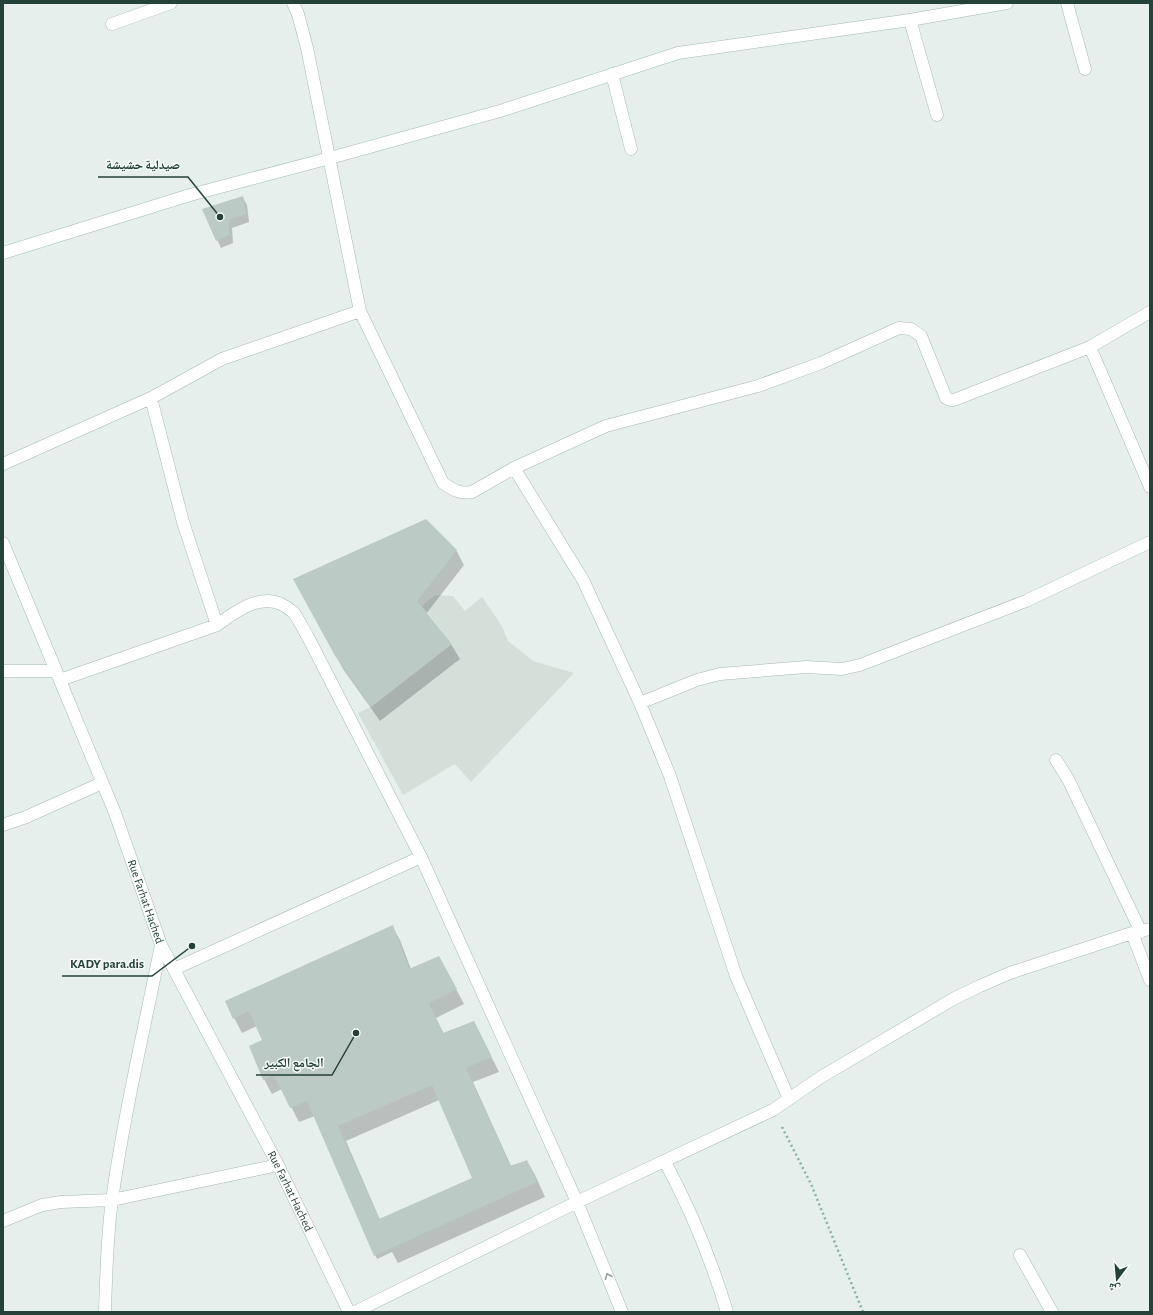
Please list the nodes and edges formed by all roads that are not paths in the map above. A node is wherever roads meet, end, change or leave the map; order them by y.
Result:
1 (171, 3) edge
2 (293, 3) edge
3 (1007, 3) edge
4 (1067, 3) edge
5 (910, 20) junction
6 (112, 24) dead end
7 (1086, 69) dead end
8 (612, 74) junction
9 (937, 115) dead end
10 (631, 149) dead end
11 (330, 158) junction
12 (3, 253) edge
13 (360, 311) junction
14 (1150, 312) edge
15 (1090, 347) junction
16 (151, 398) junction
17 (1144, 459) edge
18 (3, 464) edge
19 (514, 468) junction
20 (1150, 487) edge
21 (1150, 542) edge
22 (3, 543) edge
23 (217, 625) junction
24 (3, 671) edge
25 (58, 676) junction
26 (640, 703) junction
27 (1056, 760) dead end
28 (102, 783) junction
29 (3, 825) edge
30 (422, 857) junction
31 (1141, 931) edge
32 (161, 945) junction
33 (174, 969) junction
34 (1150, 980) edge
35 (789, 1099) junction
36 (665, 1162) junction
37 (278, 1165) junction
38 (112, 1200) junction
39 (578, 1202) junction
40 (3, 1221) edge
41 (1020, 1255) dead end
42 (105, 1312) edge
43 (349, 1312) edge
44 (355, 1312) edge
45 (622, 1312) edge
46 (727, 1312) edge
47 (1052, 1312) edge

1 - 6 street
2 - 11 street
3 - 5 street
4 - 7 street
5 - 8 street
5 - 9 street
8 - 10 street
8 - 11 street
11 - 12 street
11 - 13 street
13 - 16 street
13 - 19 street
14 - 15 street
15 - 17 street
15 - 19 street
16 - 18 street
16 - 23 street
17 - 20 street
19 - 26 street
21 - 26 street
22 - 25 street, Rue Farhat Hached
23 - 25 street
23 - 30 street
24 - 25 street
25 - 28 street, Rue Farhat Hached
26 - 35 street
27 - 31 street
28 - 29 street
28 - 32 street, Rue Farhat Hached
30 - 33 street
30 - 39 street
31 - 34 street
31 - 35 street
32 - 33 street, Rue Farhat Hached
32 - 38 street
33 - 37 street, Rue Farhat Hached
35 - 36 street
36 - 39 street
36 - 46 street
37 - 38 street
37 - 43 street, Rue Farhat Hached
38 - 40 street
38 - 42 street
39 - 44 street
45 -> 39 street
41 - 47 street

